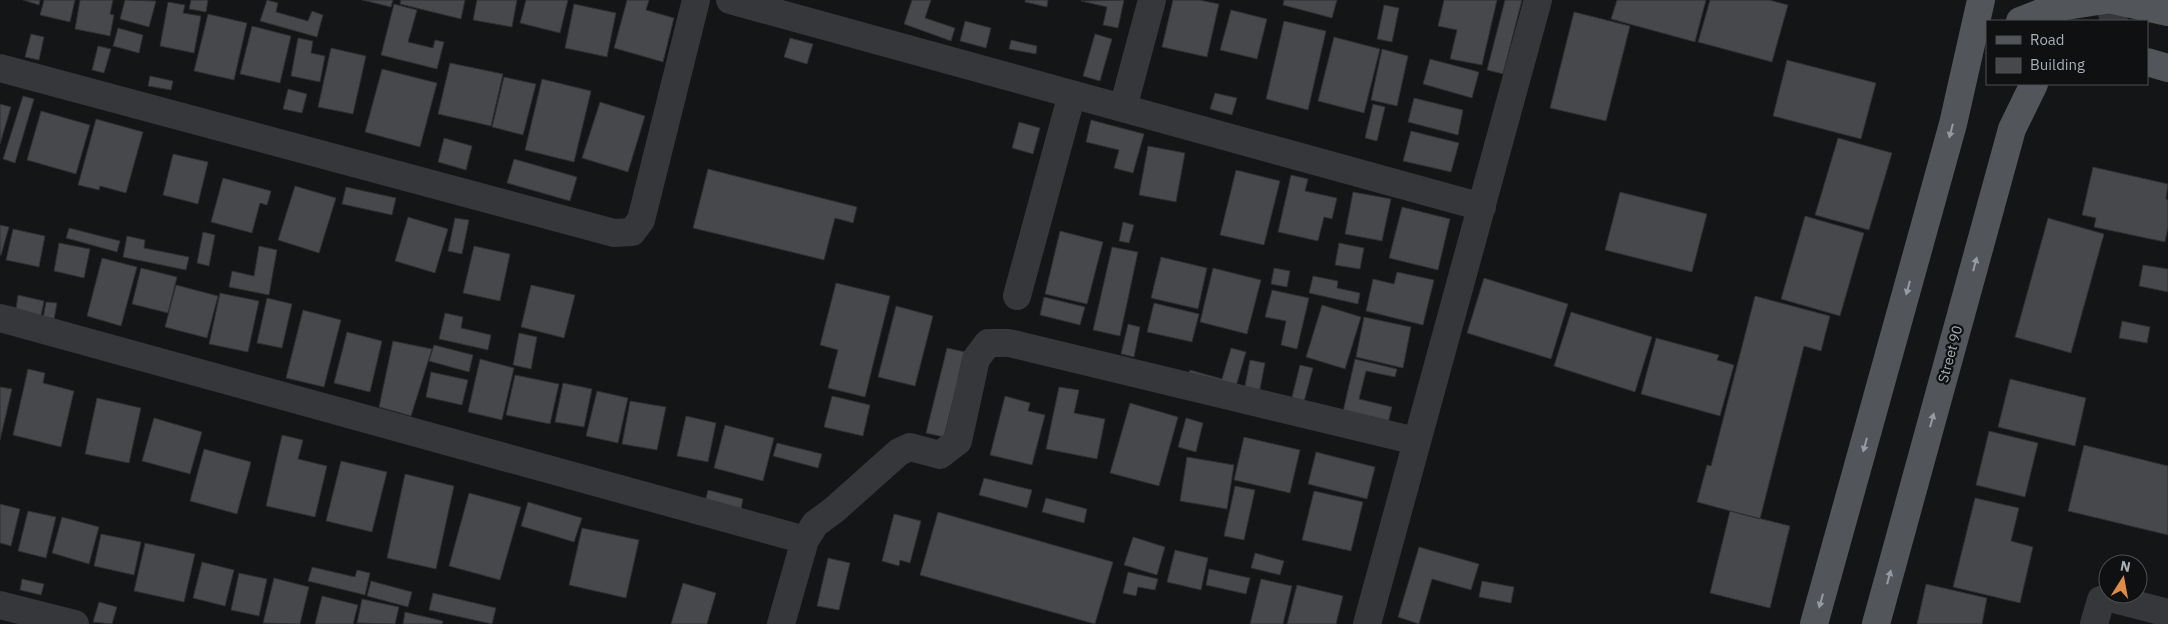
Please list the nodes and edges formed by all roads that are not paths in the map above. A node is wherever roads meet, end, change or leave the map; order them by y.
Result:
1 (696, 0) edge
2 (730, 0) edge
3 (1152, 0) edge
4 (1538, 0) edge
5 (1981, 0) edge
6 (2104, 0) edge
7 (2109, 0) edge
8 (2113, 0) edge
9 (2053, 10) edge
10 (2168, 12) edge
11 (2023, 20) edge
12 (2114, 20) edge
13 (1986, 52) edge
14 (2148, 62) edge
15 (0, 68) edge
16 (2168, 68) edge
17 (1964, 84) junction
18 (2033, 85) edge
19 (1072, 94) junction
20 (1123, 108) junction
21 (1482, 207) junction
22 (1017, 296) dead end
23 (0, 318) edge
24 (1416, 441) junction
25 (805, 540) junction
26 (0, 605) edge
27 (2168, 612) edge
28 (75, 624) edge
29 (781, 624) edge
30 (1367, 624) edge
31 (1814, 624) edge
32 (1876, 624) edge
33 (2094, 624) edge

1 - 15 street
2 - 19 street
3 - 20 street
4 - 21 street
5 - 17 main road
6 - 9 main road
7 - 12 street
8 - 10 main road
9 - 11 main road
13 - 17 main road
14 - 16 main road
17 -> 31 main road
32 -> 18 main road, Street 90
19 - 20 street
19 - 22 street
20 - 21 street
21 - 24 street
23 - 25 street
24 - 25 street
24 - 30 street
25 - 29 street
26 - 28 street
27 - 33 street

